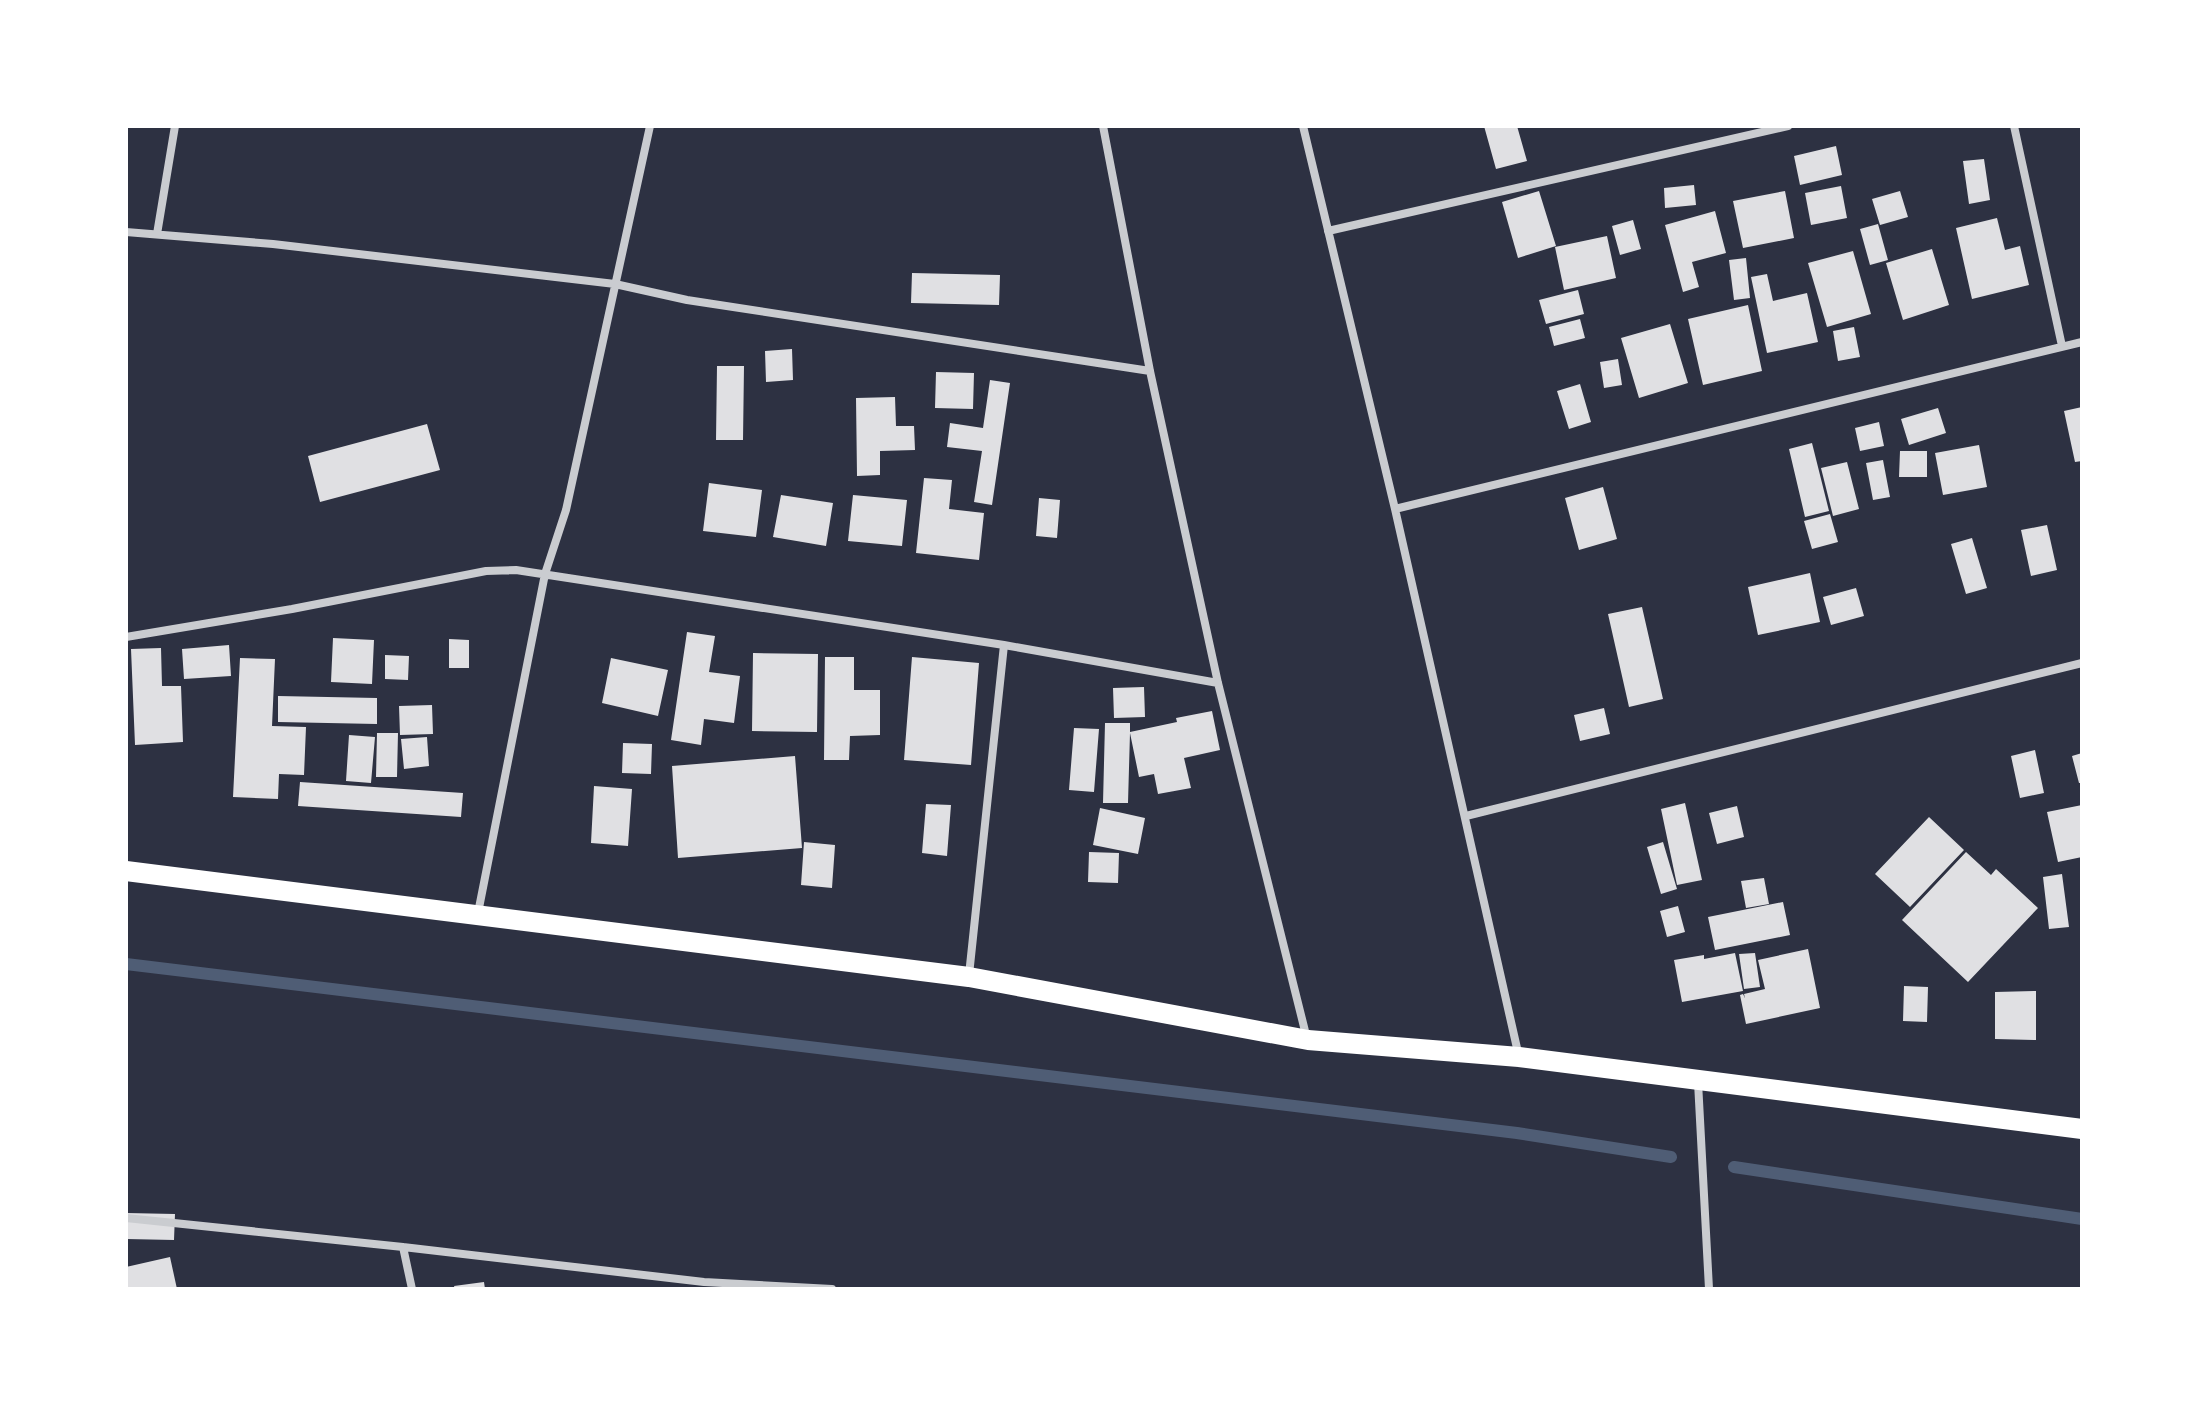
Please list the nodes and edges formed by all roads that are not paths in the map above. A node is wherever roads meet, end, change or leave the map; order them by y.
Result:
1 (175, 126) edge
2 (650, 126) edge
3 (1103, 126) edge
4 (1303, 126) edge
5 (1788, 126) edge
6 (2014, 126) edge
7 (1328, 231) junction
8 (126, 232) edge
9 (157, 234) junction
10 (615, 284) junction
11 (2082, 342) edge
12 (2062, 346) junction
13 (1150, 371) junction
14 (1395, 509) junction
15 (545, 574) junction
16 (126, 637) edge
17 (1004, 645) junction
18 (2082, 663) edge
19 (1218, 683) junction
20 (1466, 816) junction
21 (126, 871) edge
22 (478, 914) junction
23 (969, 977) junction
24 (1308, 1040) junction
25 (1519, 1057) junction
26 (1698, 1081) junction
27 (2082, 1129) edge
28 (126, 1218) edge
29 (403, 1247) junction
30 (704, 1285) edge
31 (412, 1289) edge
32 (832, 1289) edge
33 (1709, 1289) edge

1 - 9 street
2 - 10 street
3 - 13 street
4 - 7 street
5 - 7 street
6 - 12 street
7 - 14 street
8 - 9 street
9 - 10 street
10 - 13 street
10 - 15 street
11 - 12 street
12 - 14 street
13 - 19 street
14 - 20 street
15 - 16 street
15 - 17 street
15 - 22 street
17 - 19 street
17 - 23 street
18 - 20 street
19 - 24 street
20 - 25 street
21 - 22 main road
22 - 23 main road
23 - 24 main road
24 - 25 main road
25 - 26 main road
26 - 27 main road
26 - 33 street
28 - 29 street
29 - 30 street
29 - 31 street
30 - 32 street

